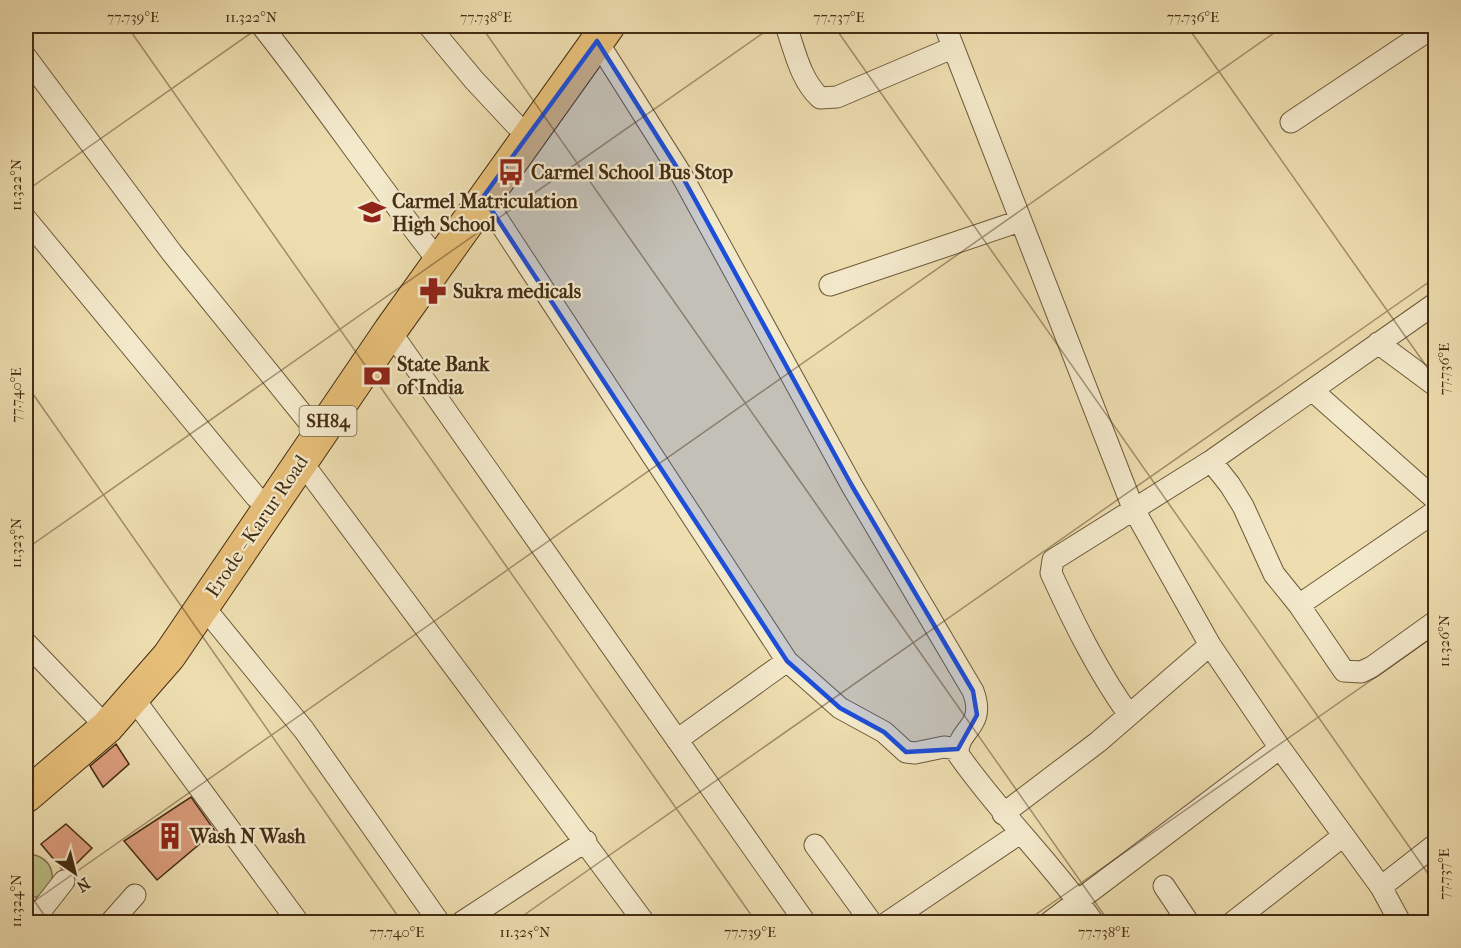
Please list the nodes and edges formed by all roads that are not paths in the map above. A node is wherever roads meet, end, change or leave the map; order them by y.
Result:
1 (262, 26) edge
2 (429, 26) edge
3 (786, 26) edge
4 (945, 26) edge
5 (1435, 26) edge
6 (597, 30) edge
7 (952, 48) junction
8 (26, 57) edge
9 (1291, 122) dead end
10 (516, 125) junction
11 (483, 197) junction
12 (26, 219) edge
13 (1020, 221) junction
14 (435, 256) junction
15 (830, 285) dead end
16 (1436, 303) edge
17 (390, 331) junction
18 (1378, 343) junction
19 (1436, 386) edge
20 (1312, 391) junction
21 (308, 422) junction
22 (302, 461) junction
23 (1211, 461) junction
24 (256, 497) junction
25 (1436, 500) edge
26 (1133, 507) junction
27 (1436, 511) edge
28 (1299, 605) junction
29 (203, 606) junction
30 (1436, 621) edge
31 (26, 643) edge
32 (1210, 645) junction
33 (787, 661) junction
34 (134, 699) junction
35 (95, 715) junction
36 (1129, 715) junction
37 (677, 740) junction
38 (1280, 748) junction
39 (958, 749) junction
40 (26, 775) edge
41 (26, 796) edge
42 (1003, 814) junction
43 (1020, 833) junction
44 (1343, 836) junction
45 (586, 841) junction
46 (1436, 844) edge
47 (815, 845) dead end
48 (64, 881) dead end
49 (1164, 886) dead end
50 (1381, 887) junction
51 (135, 894) dead end
52 (1079, 902) junction
53 (32, 922) edge
54 (111, 922) edge
55 (298, 922) edge
56 (439, 922) edge
57 (462, 922) edge
58 (644, 922) edge
59 (805, 922) edge
60 (871, 922) edge
61 (888, 922) edge
62 (1050, 922) edge
63 (1093, 922) edge
64 (1188, 922) edge
65 (1233, 922) edge
66 (1400, 922) edge

1 - 14 street
2 - 10 street
3 - 7 street
4 - 7 street
5 - 9 street
6 - 10 main road, Erode - Karur Road / SH84
6 - 11 main road, Erode - Karur Road / SH84
6 - 39 street
7 - 13 street
8 - 21 street
10 - 14 main road, Erode - Karur Road / SH84
11 - 14 main road, Erode - Karur Road / SH84
11 - 33 street
12 - 24 street
13 - 15 street
13 - 26 street
14 - 17 main road, Erode - Karur Road / SH84
14 - 21 main road, Erode - Karur Road / SH84
16 - 18 street
17 - 22 main road, Erode - Karur Road / SH84
17 - 37 street
18 - 19 street
18 - 20 street
20 - 23 street
20 - 25 street
21 - 24 main road, Erode - Karur Road / SH84
22 - 29 main road, Erode - Karur Road / SH84
22 - 45 street
23 - 26 street
23 - 28 street
24 - 35 main road, Erode - Karur Road / SH84
26 - 32 street
26 - 36 street
27 - 28 street
28 - 30 street
29 - 34 main road, Erode - Karur Road / SH84
29 - 56 street
31 - 35 street
32 - 36 street
32 - 38 street
33 - 37 street
33 - 39 street
34 - 41 main road, Erode - Karur Road / SH84
34 - 55 street
35 - 40 main road, Erode - Karur Road / SH84
36 - 42 street
37 - 59 street
38 - 44 street
38 - 52 street
39 - 42 street
42 - 43 street
43 - 52 street
43 - 61 street
44 - 50 street
44 - 65 street
45 - 57 street
45 - 58 street
46 - 50 street
47 - 60 street
48 - 53 street
49 - 64 street
50 - 66 street
51 - 54 street
52 - 62 street
52 - 63 street

